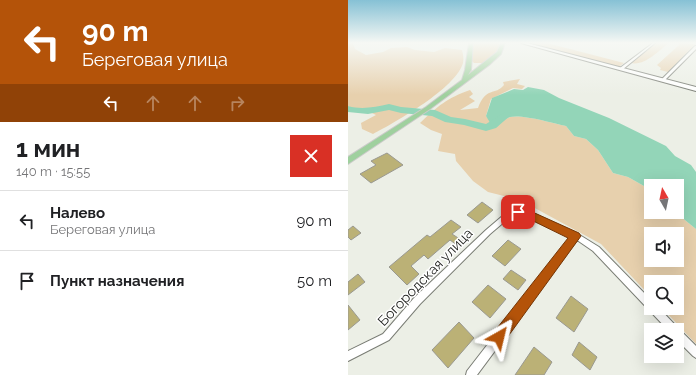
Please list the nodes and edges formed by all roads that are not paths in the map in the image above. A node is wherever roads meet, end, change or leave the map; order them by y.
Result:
1 (491, 60) edge
2 (589, 60) edge
3 (632, 60) edge
4 (682, 60) edge
5 (470, 62) joint
6 (487, 64) junction
7 (621, 69) junction
8 (663, 80) junction
9 (462, 82) junction
10 (696, 89) edge
11 (348, 161) edge
12 (576, 236) junction
13 (644, 299) edge
14 (660, 315) edge
15 (667, 323) edge
16 (684, 340) edge
17 (696, 353) edge
18 (348, 356) edge
19 (471, 375) edge

1 - 6 main road
2 - 7 street
3 - 7 street
4 - 8 street
5 - 6 main road
5 - 9 main road
6 - 9 main road
7 - 8 street
8 - 10 street
9 - 11 main road
12 - 13 street
12 - 18 street, Богородская улица
12 - 19 street
14 - 15 street
16 - 17 street

